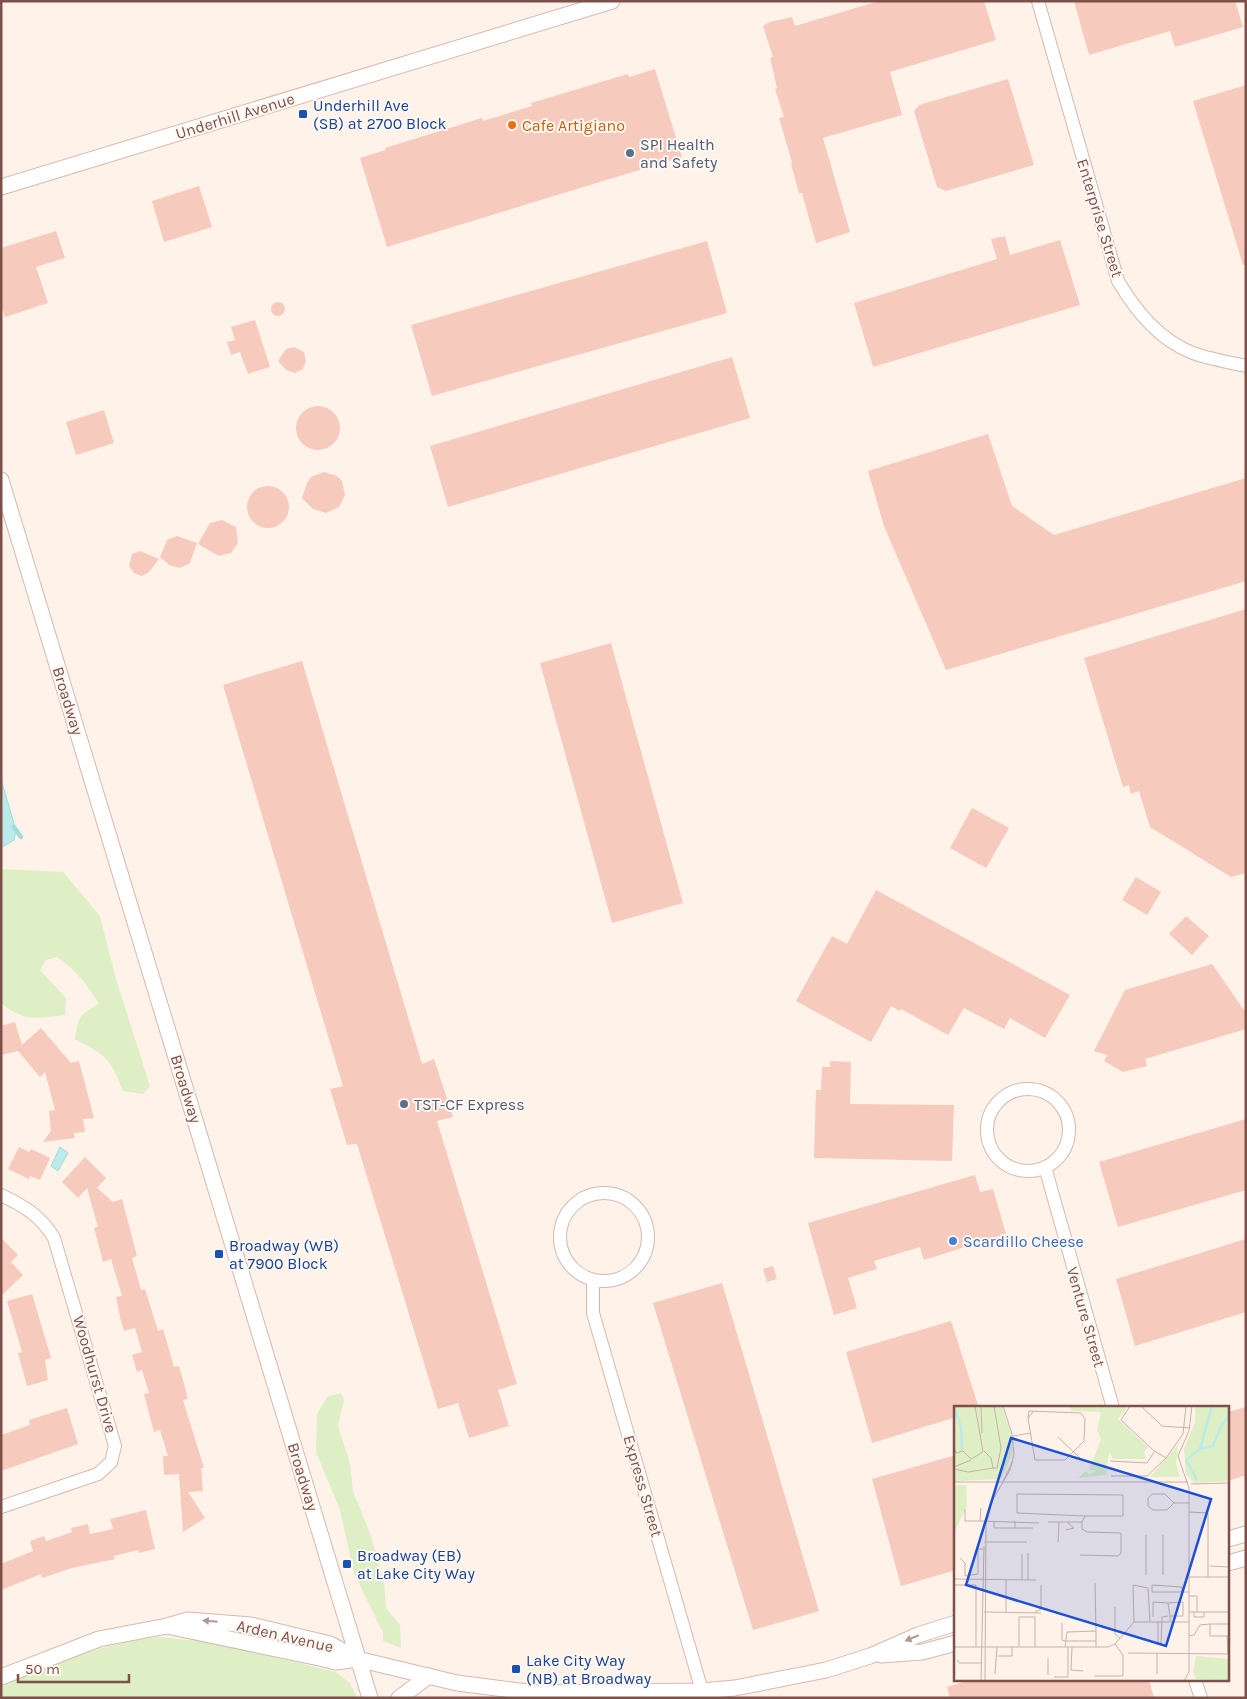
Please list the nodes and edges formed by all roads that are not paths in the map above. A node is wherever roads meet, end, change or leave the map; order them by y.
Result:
1 (612, 1) edge
2 (1038, 1) edge
3 (1, 187) edge
4 (1246, 366) edge
5 (1, 480) edge
6 (1044, 1167) junction
7 (1, 1195) edge
8 (593, 1280) junction
9 (1112, 1406) edge
10 (1, 1507) edge
11 (1246, 1534) edge
12 (1230, 1538) edge
13 (1246, 1558) edge
14 (1230, 1562) edge
15 (954, 1624) edge
16 (954, 1643) edge
17 (870, 1656) junction
18 (357, 1659) junction
19 (429, 1676) junction
20 (1, 1677) edge
21 (1196, 1682) edge
22 (702, 1691) junction
23 (370, 1698) edge
24 (399, 1698) edge
25 (1201, 1698) edge

1 - 3 street, Underhill Avenue
2 - 4 street, Enterprise Street
5 - 18 street, Broadway
6 - 6 street
6 - 9 street, Venture Street
7 - 10 street, Woodhurst Drive
8 - 8 street
8 - 22 street, Express Street
11 - 12 street
13 - 14 street
15 -> 17 street
16 - 17 street
17 - 22 street, Arden Avenue
18 - 19 street, Arden Avenue
18 - 20 street, Arden Avenue
18 - 23 street, Broadway
19 - 22 street, Arden Avenue
19 - 24 street
21 - 25 street

